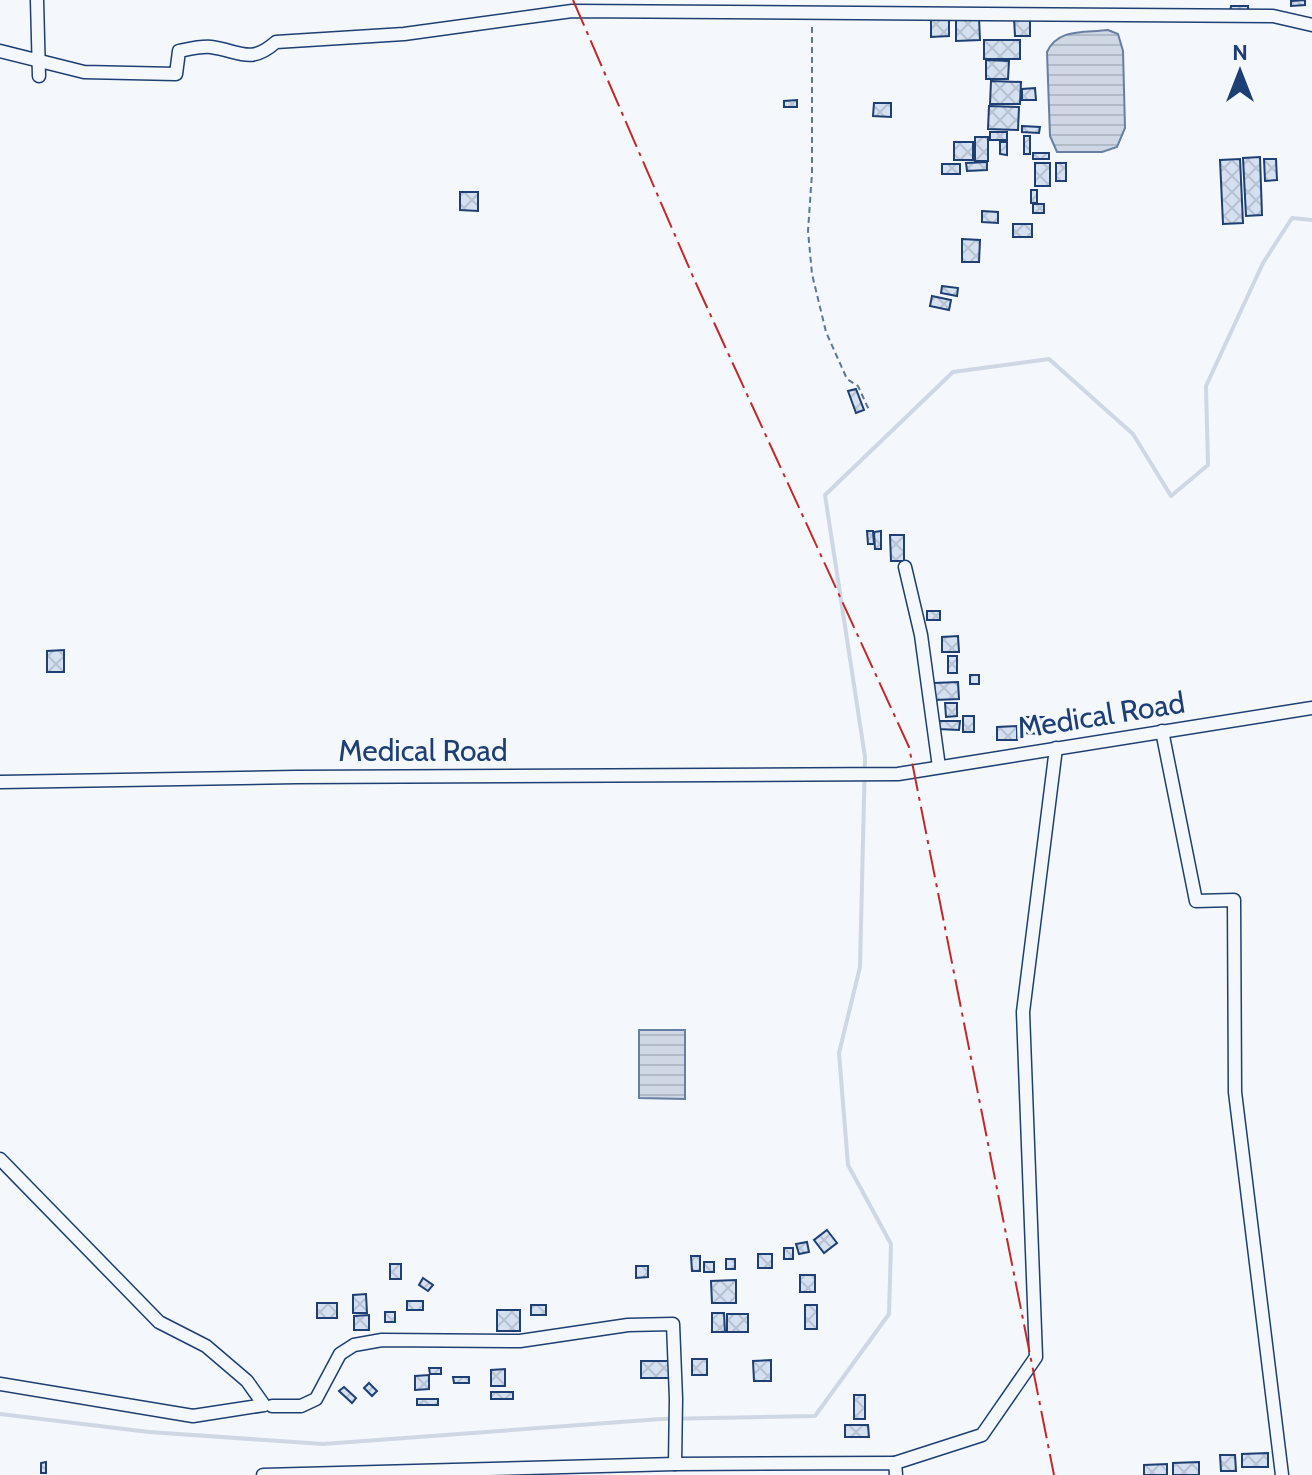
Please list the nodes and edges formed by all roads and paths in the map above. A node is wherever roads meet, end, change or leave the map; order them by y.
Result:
1 (37, 0) edge
2 (812, 13) junction
3 (1312, 25) edge
4 (0, 51) edge
5 (39, 61) junction
6 (39, 76) dead end
7 (869, 410) dead end
8 (905, 567) dead end
9 (1312, 708) edge
10 (1162, 731) junction
11 (1056, 748) junction
12 (939, 767) junction
13 (0, 782) edge
14 (0, 1159) edge
15 (0, 1384) edge
16 (272, 1406) dead end
17 (675, 1464) junction
18 (895, 1469) edge
19 (263, 1475) edge
20 (1282, 1475) edge

1 - 5 street
2 - 3 street
2 - 5 street
2 - 7 path
4 - 5 street
5 - 6 street
8 - 12 street
9 - 10 street, Medical Road
10 - 11 street, Medical Road
10 - 20 street
11 - 12 street, Medical Road
11 - 18 street
12 - 13 street, Medical Road
14 - 15 street
16 - 17 street
17 - 18 street
17 - 19 street

